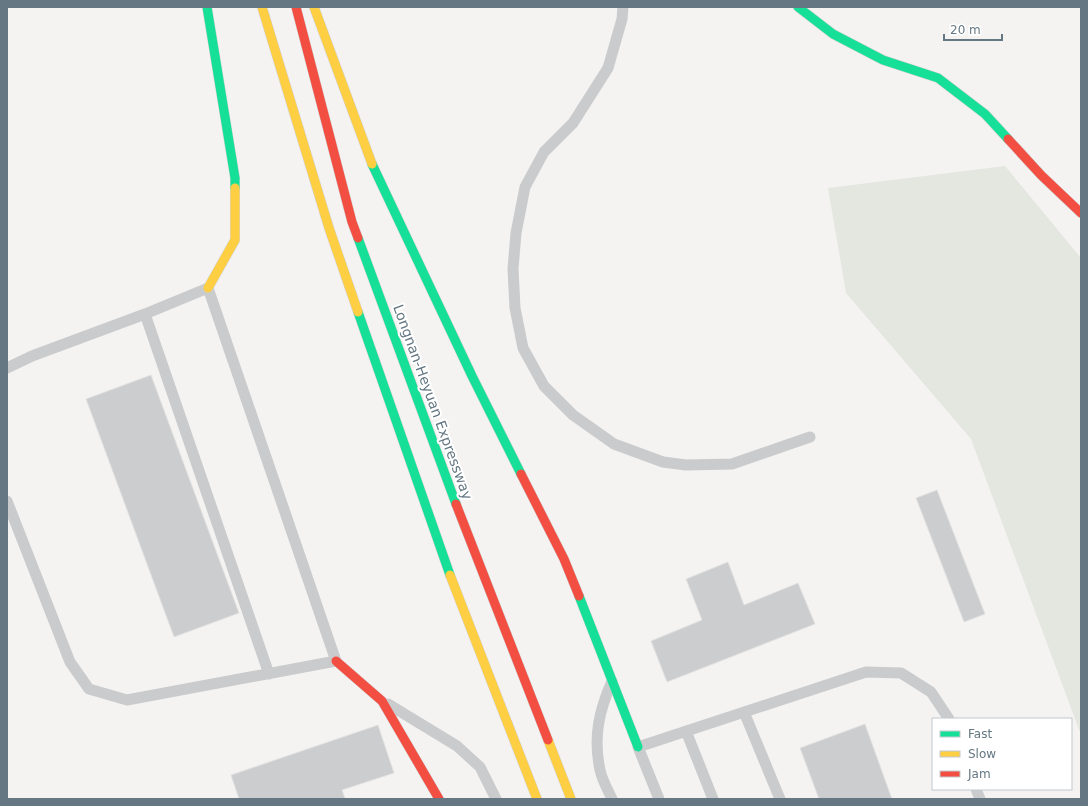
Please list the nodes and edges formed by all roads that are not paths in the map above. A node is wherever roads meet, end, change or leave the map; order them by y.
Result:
1 (207, 7) edge
2 (262, 7) edge
3 (296, 7) edge
4 (314, 7) edge
5 (623, 7) edge
6 (798, 7) edge
7 (1081, 213) edge
8 (208, 288) junction
9 (145, 314) junction
10 (7, 368) edge
11 (810, 437) dead end
12 (7, 501) edge
13 (336, 661) junction
14 (269, 674) junction
15 (612, 681) junction
16 (382, 701) junction
17 (744, 712) junction
18 (947, 718) edge
19 (686, 731) junction
20 (638, 747) junction
21 (439, 799) edge
22 (496, 799) edge
23 (536, 799) edge
24 (571, 799) edge
25 (612, 799) edge
26 (659, 799) edge
27 (714, 799) edge
28 (780, 799) edge

1 - 8 main road
2 - 23 main road
3 - 24 main road, Longnan-Heyuan Expressway
4 - 15 main road
5 - 11 lane
6 - 7 main road
8 - 9 lane
8 - 13 lane
9 - 10 lane
9 - 14 lane
12 - 14 lane
13 - 14 lane
13 - 16 main road
15 - 20 main road
15 - 25 lane
16 - 21 main road
16 - 22 lane
17 - 18 lane
17 - 19 lane
17 - 28 lane
19 - 20 lane
19 - 27 lane
20 - 26 lane

